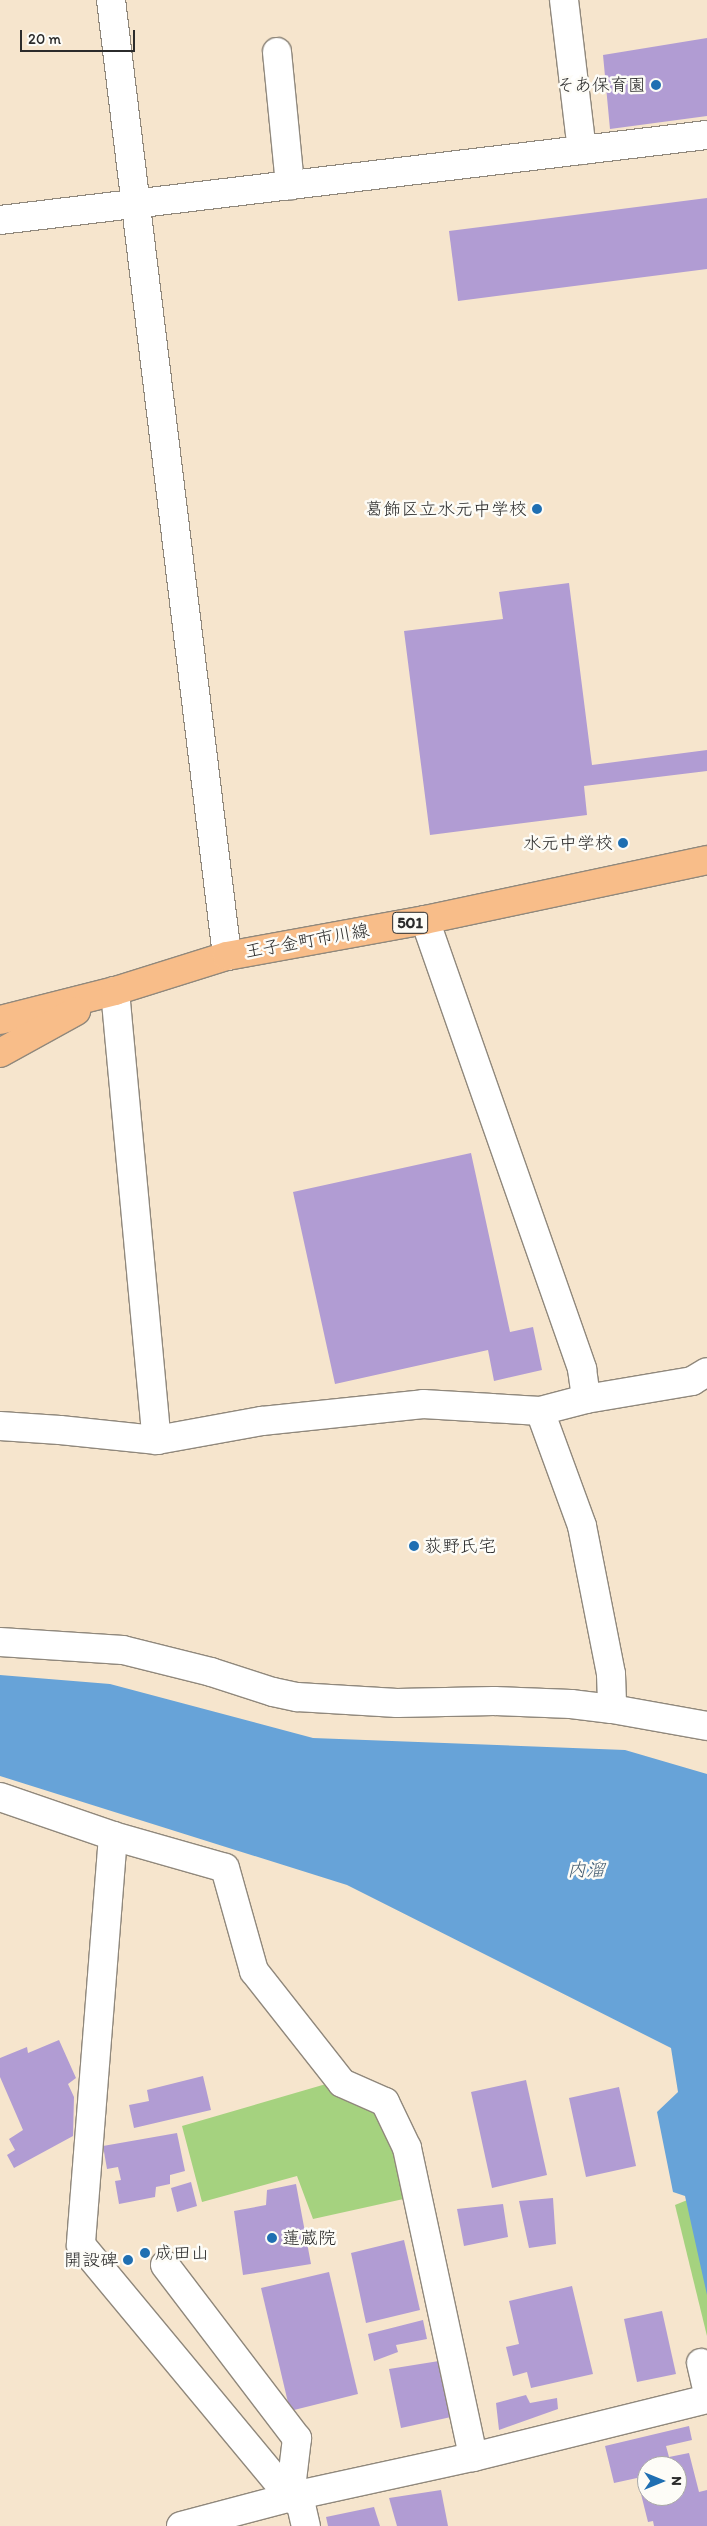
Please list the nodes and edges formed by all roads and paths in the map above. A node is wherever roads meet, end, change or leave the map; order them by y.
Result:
1 (110, 0) edge
2 (564, 0) edge
3 (277, 52) dead end
4 (707, 135) edge
5 (582, 150) junction
6 (290, 185) junction
7 (134, 204) junction
8 (0, 220) edge
9 (707, 860) edge
10 (425, 920) junction
11 (227, 956) junction
12 (115, 990) junction
13 (0, 1020) edge
14 (0, 1053) edge
15 (707, 1372) edge
16 (586, 1399) junction
17 (540, 1411) junction
18 (0, 1426) edge
19 (157, 1440) junction
20 (0, 1642) edge
21 (612, 1709) junction
22 (707, 1726) edge
23 (0, 1797) edge
24 (113, 1836) junction
25 (165, 2265) dead end
26 (707, 2399) edge
27 (473, 2457) junction
28 (290, 2497) junction
29 (181, 2526) edge
30 (306, 2526) edge

1 - 7 street
2 - 5 street
3 - 6 street
4 - 5 street
5 - 6 street
6 - 7 street
7 - 8 street
7 - 11 street
9 - 10 main road, 王子金町市川線 / 501
10 - 11 main road, 王子金町市川線 / 501
10 - 16 street
11 - 12 main road, 王子金町市川線 / 501
12 - 13 main road, 王子金町市川線 / 501
12 - 14 main road, 王子金町市川線 / 501
12 - 19 street
15 - 16 street
16 - 17 street
17 - 19 street
17 - 21 street
18 - 19 street
20 - 21 street
21 - 22 street
23 - 24 street
24 - 27 street
24 - 28 street
25 - 28 street
26 - 27 street
27 - 28 street
28 - 29 street
28 - 30 street

